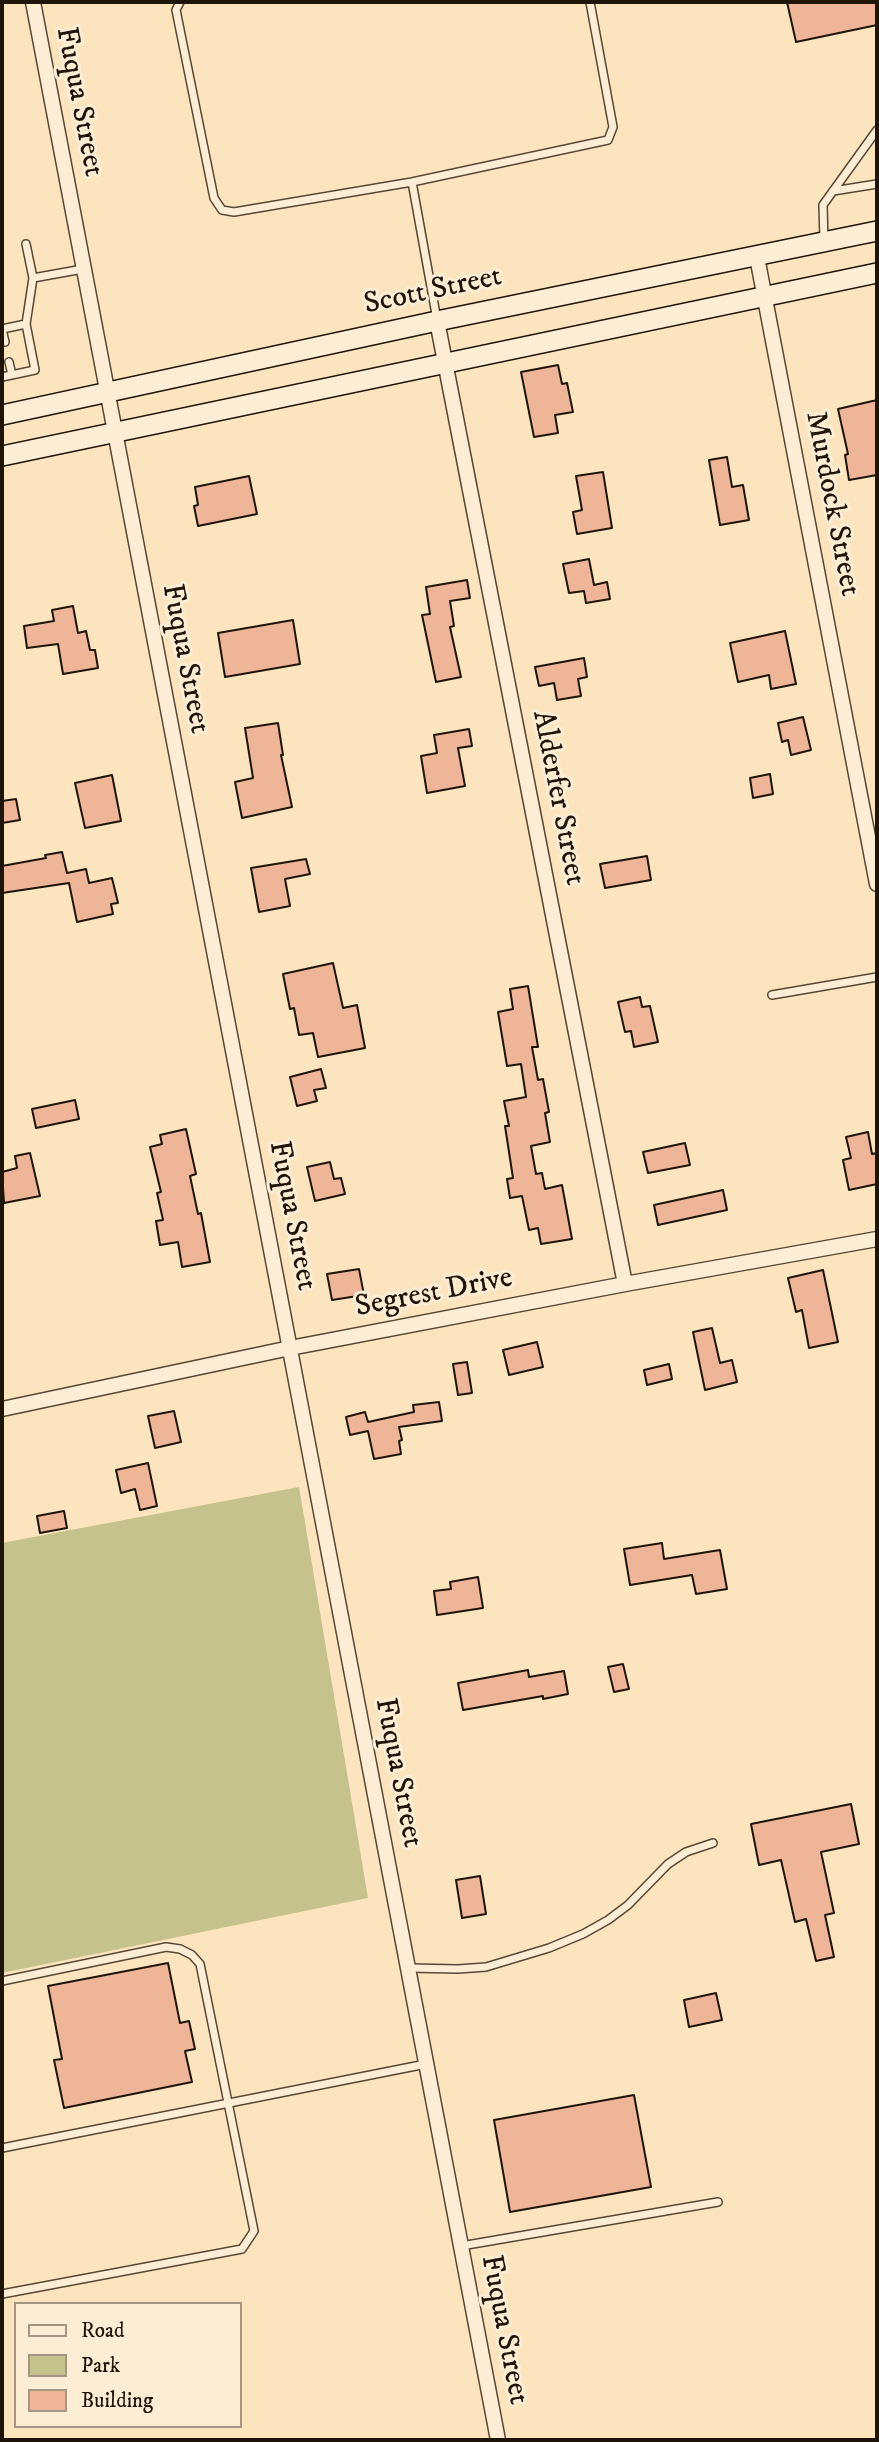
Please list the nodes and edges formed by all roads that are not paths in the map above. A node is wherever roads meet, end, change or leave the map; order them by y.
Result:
1 (33, 2) edge
2 (180, 2) edge
3 (590, 2) edge
4 (877, 130) edge
5 (877, 143) edge
6 (867, 145) junction
7 (412, 182) junction
8 (877, 184) edge
9 (833, 191) junction
10 (877, 231) edge
11 (824, 242) junction
12 (26, 244) dead end
13 (757, 257) junction
14 (83, 269) junction
15 (877, 273) edge
16 (33, 278) junction
17 (764, 298) junction
18 (437, 321) junction
19 (26, 324) junction
20 (2, 329) edge
21 (5, 342) dead end
22 (9, 362) dead end
23 (445, 364) junction
24 (12, 375) junction
25 (2, 377) edge
26 (107, 392) junction
27 (2, 415) edge
28 (114, 433) junction
29 (2, 456) edge
30 (877, 884) edge
31 (877, 977) edge
32 (772, 995) dead end
33 (877, 1239) edge
34 (625, 1284) junction
35 (290, 1348) junction
36 (2, 1409) edge
37 (713, 1843) dead end
38 (408, 1968) junction
39 (2, 1980) edge
40 (426, 2064) junction
41 (229, 2104) junction
42 (2, 2148) edge
43 (718, 2202) dead end
44 (461, 2246) junction
45 (2, 2294) edge
46 (498, 2440) edge

1 - 14 street, Fuqua Street
2 - 7 lane
3 - 7 lane
4 - 6 lane
5 - 6 lane
6 - 9 lane
7 - 18 lane
8 - 9 lane
9 - 11 lane
10 - 11 main road, Scott Street
11 - 13 main road, Scott Street
12 - 16 lane
13 - 17 street, Murdock Street
13 - 18 main road, Scott Street
14 - 16 lane
14 - 26 street, Fuqua Street
15 - 17 main road
16 - 19 lane
17 - 23 main road
17 - 30 street, Murdock Street
18 - 23 street, Alderfer Street
18 - 26 main road, Scott Street
19 - 20 lane
19 - 24 lane
20 - 21 lane
22 - 24 lane
23 - 28 main road
23 - 34 street, Alderfer Street
24 - 25 lane
26 - 27 main road, Scott Street
26 - 28 street, Fuqua Street
28 - 29 main road
28 - 35 street, Fuqua Street
31 - 32 lane
33 - 34 street, Segrest Drive
34 - 35 street, Segrest Drive
35 - 36 street, Segrest Drive
35 - 38 street, Fuqua Street
37 - 38 lane
38 - 40 street, Fuqua Street
39 - 41 lane
40 - 41 lane
40 - 44 street, Fuqua Street
41 - 42 lane
41 - 45 lane
43 - 44 lane
44 - 46 street, Fuqua Street

